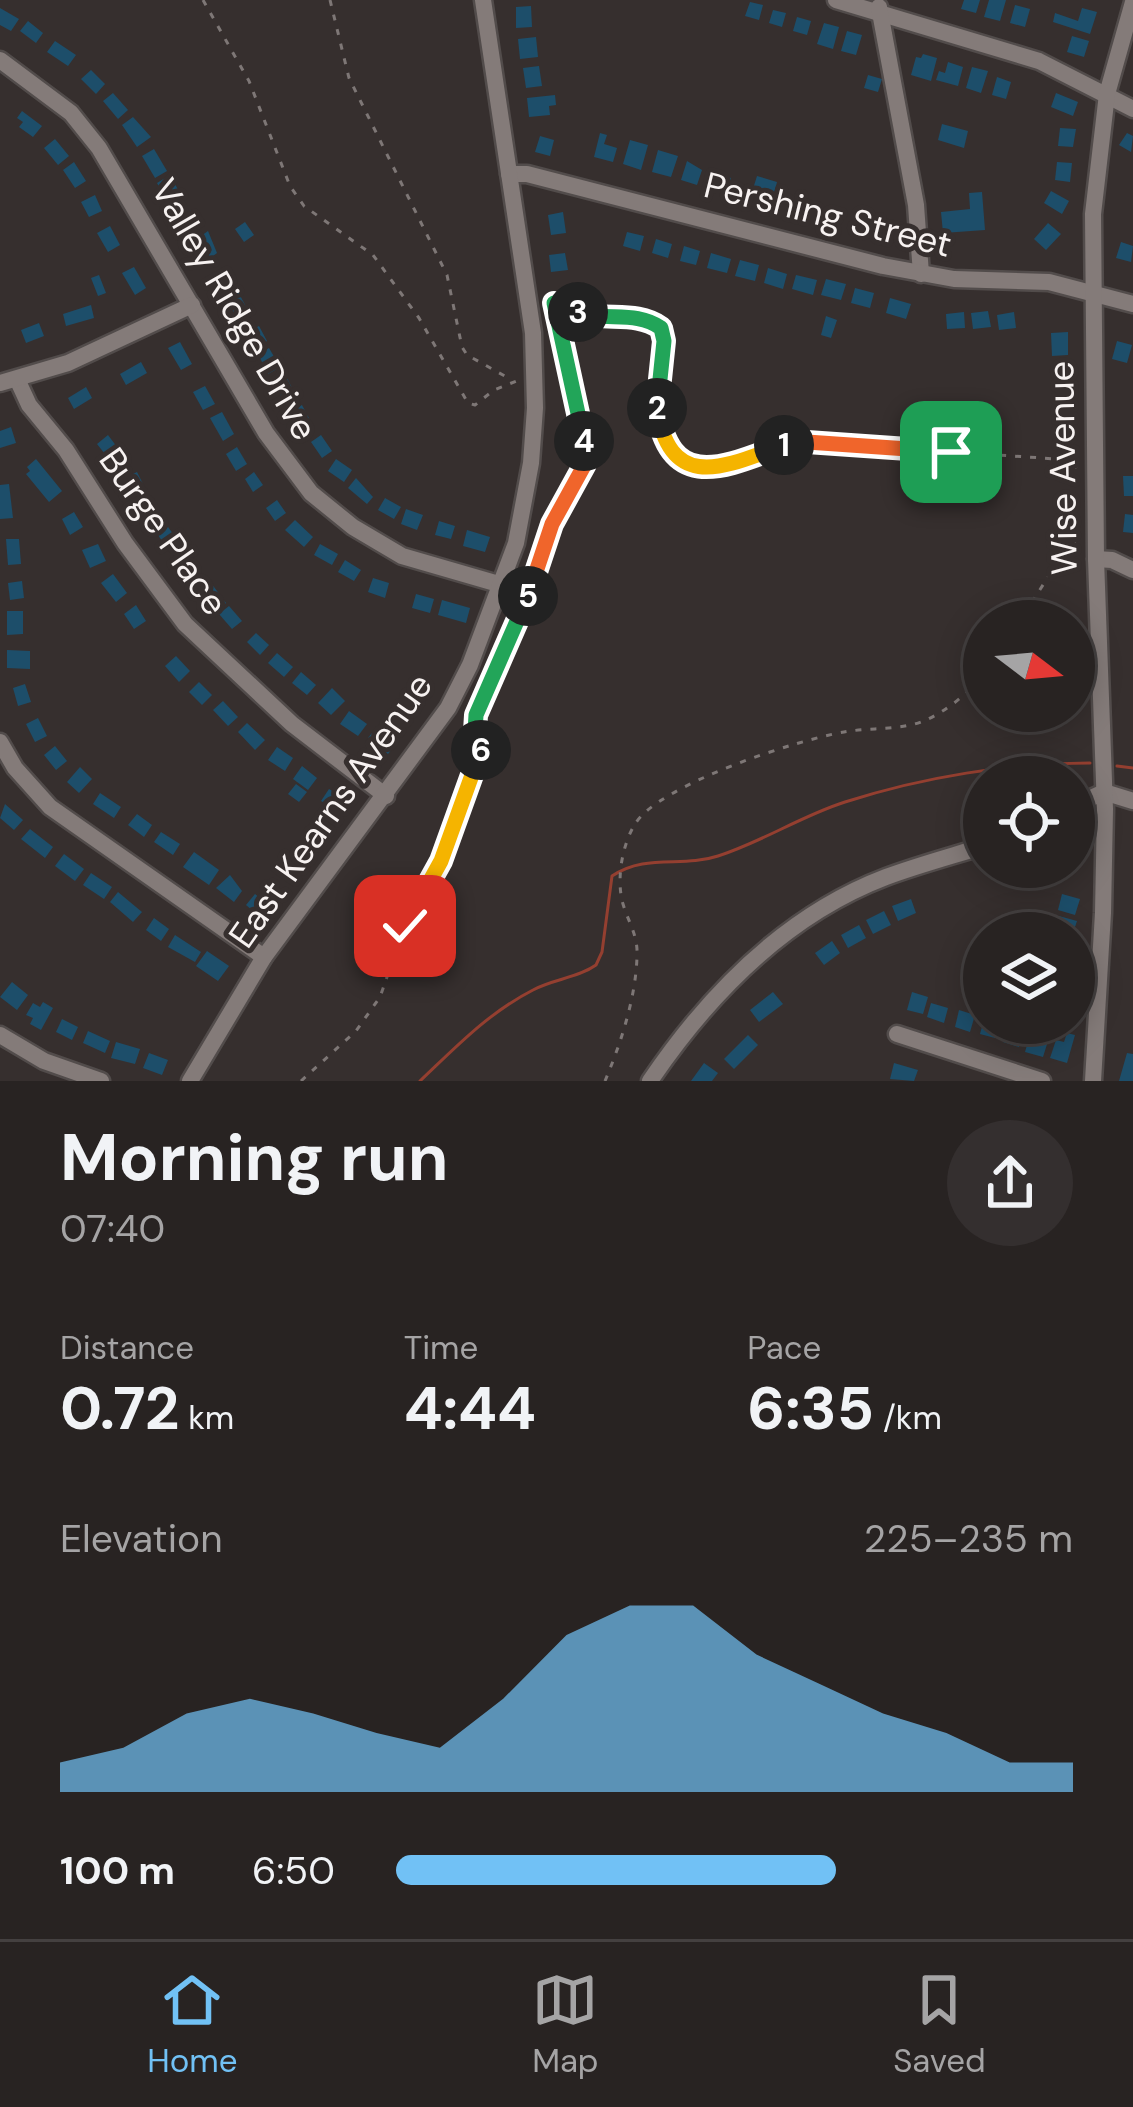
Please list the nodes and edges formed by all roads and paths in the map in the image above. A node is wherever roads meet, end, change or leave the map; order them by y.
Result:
1 (203, 0) edge
2 (330, 0) edge
3 (484, 0) edge
4 (836, 0) edge
5 (1133, 2) edge
6 (879, 6) edge
7 (0, 60) edge
8 (1107, 94) junction
9 (1133, 109) edge
10 (509, 174) junction
11 (921, 274) junction
12 (1092, 293) junction
13 (554, 303) junction
14 (1133, 304) edge
15 (192, 305) junction
16 (532, 309) dead end
17 (524, 379) dead end
18 (8, 381) edge
19 (514, 381) junction
20 (1096, 559) junction
21 (1133, 570) edge
22 (502, 585) junction
23 (1033, 600) edge
24 (963, 695) edge
25 (0, 742) edge
26 (1104, 792) junction
27 (386, 796) junction
28 (1095, 796) edge
29 (1133, 801) edge
30 (963, 853) edge
31 (264, 957) junction
32 (897, 1034) dead end
33 (0, 1035) edge
34 (101, 1081) edge
35 (190, 1081) edge
36 (301, 1081) edge
37 (605, 1081) edge
38 (650, 1081) edge
39 (1042, 1081) edge
40 (1093, 1081) edge

1 - 19 path
2 - 19 path
3 - 10 street, East Kearns Avenue
4 - 6 street
5 - 8 street, Wise Avenue
6 - 8 street
6 - 11 street
7 - 15 street, Valley Ridge Drive
8 - 9 street
8 - 12 street, Wise Avenue
10 - 11 street, Pershing Street
10 - 22 street, East Kearns Avenue
11 - 12 street, Pershing Street
12 - 14 street, Pershing Street
12 - 20 street, Wise Avenue
13 - 16 path
13 - 23 path
13 - 36 path
15 - 18 street
15 - 22 street, Valley Ridge Drive
17 - 19 path
18 - 27 street, Burge Place
20 - 21 street
20 - 26 street, Wise Avenue
22 - 27 street, East Kearns Avenue
24 - 37 path
25 - 31 street
26 - 28 street
26 - 29 street
26 - 40 street, Wise Avenue
27 - 31 street, East Kearns Avenue
30 - 38 street
31 - 35 street, East Kearns Avenue
32 - 39 street
33 - 34 street

